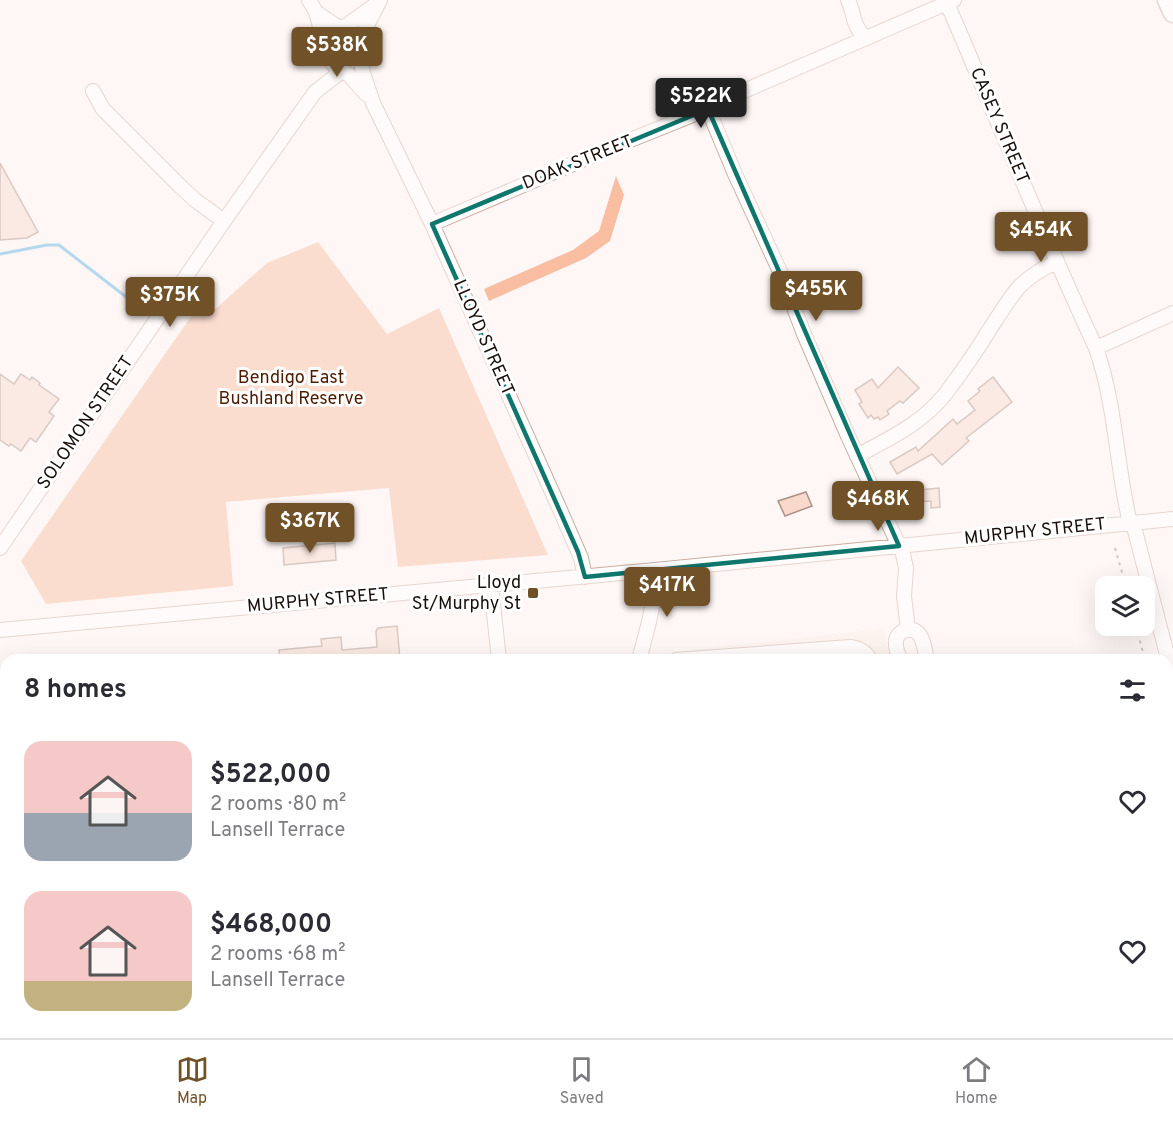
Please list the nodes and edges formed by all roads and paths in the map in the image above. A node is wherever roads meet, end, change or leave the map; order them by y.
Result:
1 (1167, 0) edge
2 (379, 2) edge
3 (951, 2) edge
4 (850, 4) edge
5 (313, 6) edge
6 (1173, 12) edge
7 (342, 29) junction
8 (866, 38) junction
9 (359, 49) junction
10 (326, 50) junction
11 (342, 71) junction
12 (93, 91) dead end
13 (315, 92) junction
14 (373, 103) junction
15 (708, 109) junction
16 (224, 221) junction
17 (432, 224) junction
18 (1057, 262) junction
19 (1173, 314) edge
20 (1096, 348) junction
21 (857, 456) junction
22 (1173, 519) edge
23 (1132, 523) junction
24 (900, 546) junction
25 (1115, 548) dead end
26 (0, 549) edge
27 (655, 570) junction
28 (1123, 576) edge
29 (585, 577) junction
30 (491, 585) junction
31 (908, 629) junction
32 (0, 630) edge
33 (1139, 636) edge
34 (498, 654) edge
35 (641, 654) edge
36 (756, 654) edge
37 (867, 654) edge
38 (898, 654) edge
39 (926, 654) edge
40 (1143, 654) edge
41 (1167, 654) edge

1 - 6 main road
2 - 7 street
2 - 9 street
3 - 8 street, DOAK STREET
3 - 18 street, CASEY STREET
4 - 8 street
5 - 7 street
5 - 10 street
7 - 9 street
7 - 10 street
8 - 15 street, DOAK STREET
9 - 11 street
9 - 14 street, LLOYD STREET
10 - 11 street
10 - 13 street, SOLOMON STREET
11 - 13 street, SOLOMON STREET
11 - 14 street, LLOYD STREET
12 - 16 street
13 - 16 street, SOLOMON STREET
14 - 17 street, LLOYD STREET
15 - 17 street, DOAK STREET
15 - 21 street
16 - 26 street, SOLOMON STREET
17 - 29 street, LLOYD STREET
18 - 20 street, CASEY STREET
18 - 21 street
19 - 20 street
20 - 23 street, CASEY STREET
21 - 24 street
22 - 23 street, MURPHY STREET
23 - 24 street, MURPHY STREET
23 - 41 street, CASEY STREET
24 - 27 street, MURPHY STREET
24 - 31 street
25 - 28 path
27 - 29 street, MURPHY STREET
27 - 35 street
29 - 30 street, MURPHY STREET
30 - 32 street, MURPHY STREET
30 - 34 street
31 - 38 street
31 - 39 street
33 - 40 path
36 - 37 street

